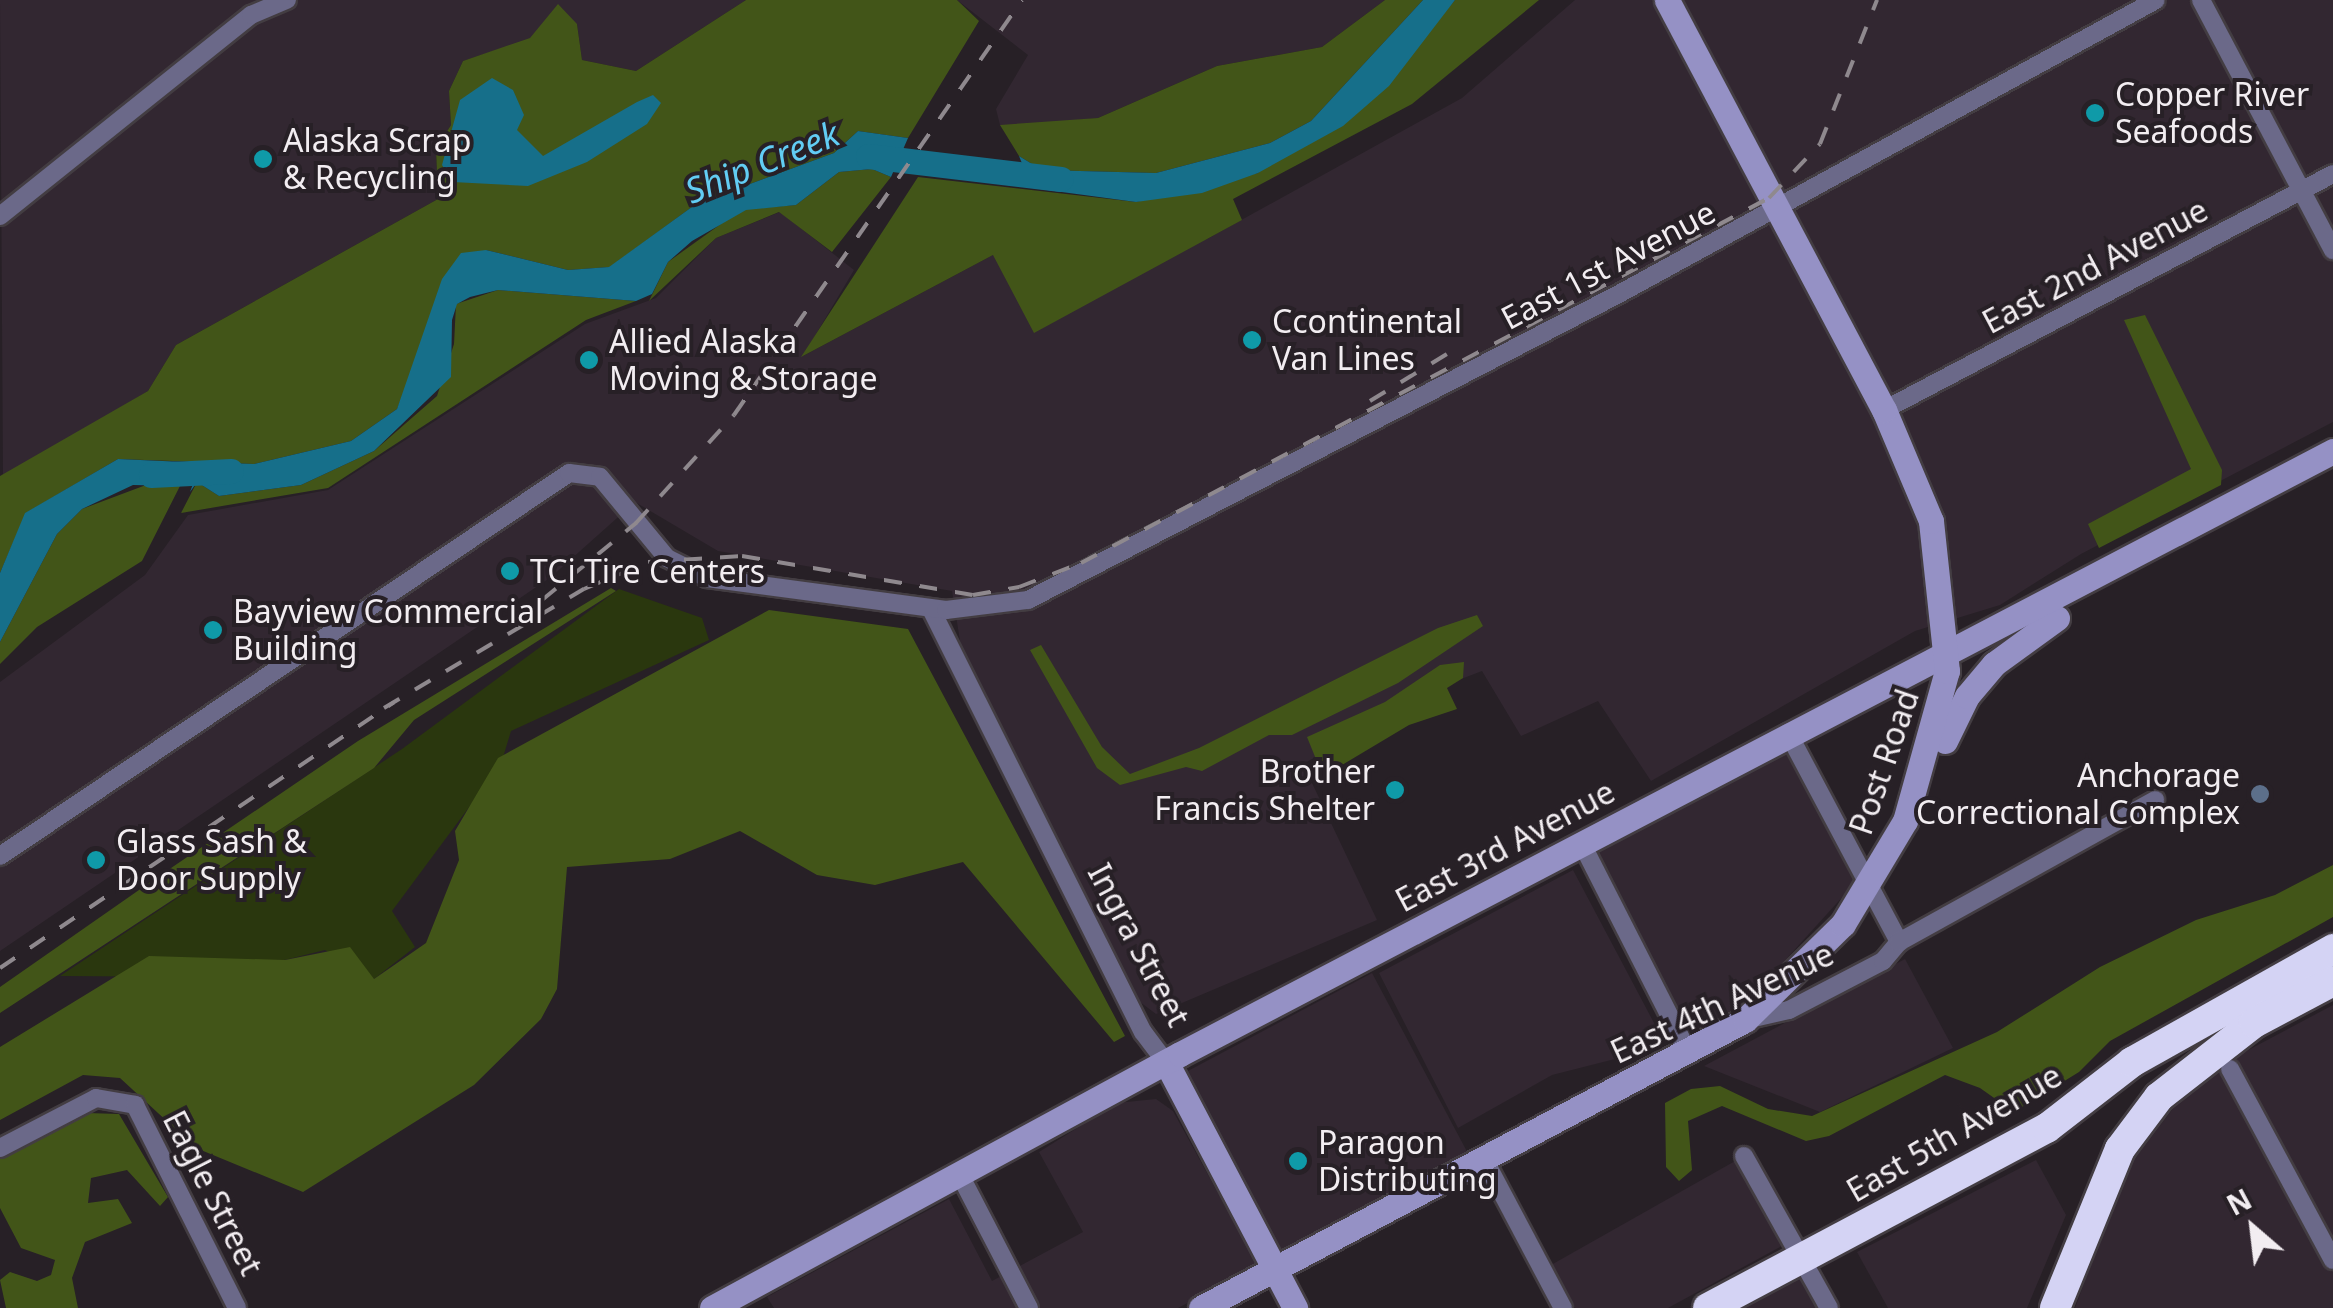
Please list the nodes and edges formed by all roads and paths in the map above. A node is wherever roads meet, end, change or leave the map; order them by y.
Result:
1 (288, 0) edge
2 (1667, 0) edge
3 (2156, 0) edge
4 (2201, 0) edge
5 (2333, 174) edge
6 (2302, 191) junction
7 (1775, 210) junction
8 (0, 216) edge
9 (2333, 250) edge
10 (1884, 410) junction
11 (2333, 450) edge
12 (2078, 588) junction
13 (931, 609) junction
14 (1948, 652) junction
15 (1788, 733) junction
16 (2156, 800) dead end
17 (1581, 842) junction
18 (0, 856) edge
19 (1870, 886) junction
20 (1899, 942) junction
21 (2333, 949) edge
22 (2333, 981) edge
23 (1745, 1020) junction
24 (1688, 1050) junction
25 (1166, 1062) junction
26 (2230, 1069) dead end
27 (1114, 1090) junction
28 (1188, 1108) junction
29 (0, 1148) edge
30 (1744, 1156) dead end
31 (1484, 1158) junction
32 (960, 1175) junction
33 (1801, 1258) junction
34 (2333, 1260) edge
35 (1274, 1269) junction
36 (758, 1297) edge
37 (238, 1308) edge
38 (712, 1308) edge
39 (1029, 1308) edge
40 (1201, 1308) edge
41 (1295, 1308) edge
42 (1563, 1308) edge
43 (1708, 1308) edge
44 (1830, 1308) edge
45 (2055, 1308) edge

1 - 8 street
2 - 7 main road, Post Road
3 - 7 street, East 1st Avenue
4 - 6 street
5 - 6 street, East 2nd Avenue
6 - 9 street
6 - 10 street, East 2nd Avenue
7 - 10 main road, Post Road
7 - 13 street, East 1st Avenue
10 - 14 main road, Post Road
11 - 12 main road, East 3rd Avenue
12 - 14 main road, East 3rd Avenue
12 - 19 main road
13 - 18 street, East 1st Avenue
13 - 25 street, Ingra Street
14 - 15 main road, East 3rd Avenue
14 - 19 main road, Post Road
15 - 17 main road, East 3rd Avenue
15 - 19 street
16 - 20 street, East 4th Avenue
17 - 24 street
17 - 25 main road, East 3rd Avenue
19 - 20 street
19 - 23 main road, Post Road
20 - 23 street, East 4th Avenue
21 - 33 highway, East 5th Avenue
22 - 45 highway
23 - 24 main road, East 4th Avenue
24 - 31 main road, East 4th Avenue
25 - 27 main road, East 3rd Avenue
25 - 28 main road, Ingra Street
26 - 34 street
27 - 28 main road
27 - 32 main road, East 3rd Avenue
28 - 35 main road, Ingra Street
29 - 37 street, Eagle Street
30 - 33 street
31 - 35 main road, East 4th Avenue
31 - 42 street
32 - 36 main road, East 3rd Avenue
32 - 39 street
33 - 43 highway, East 5th Avenue
33 - 44 street
35 - 40 main road, East 4th Avenue
35 - 41 main road, Ingra Street
36 - 38 main road, East 3rd Avenue

